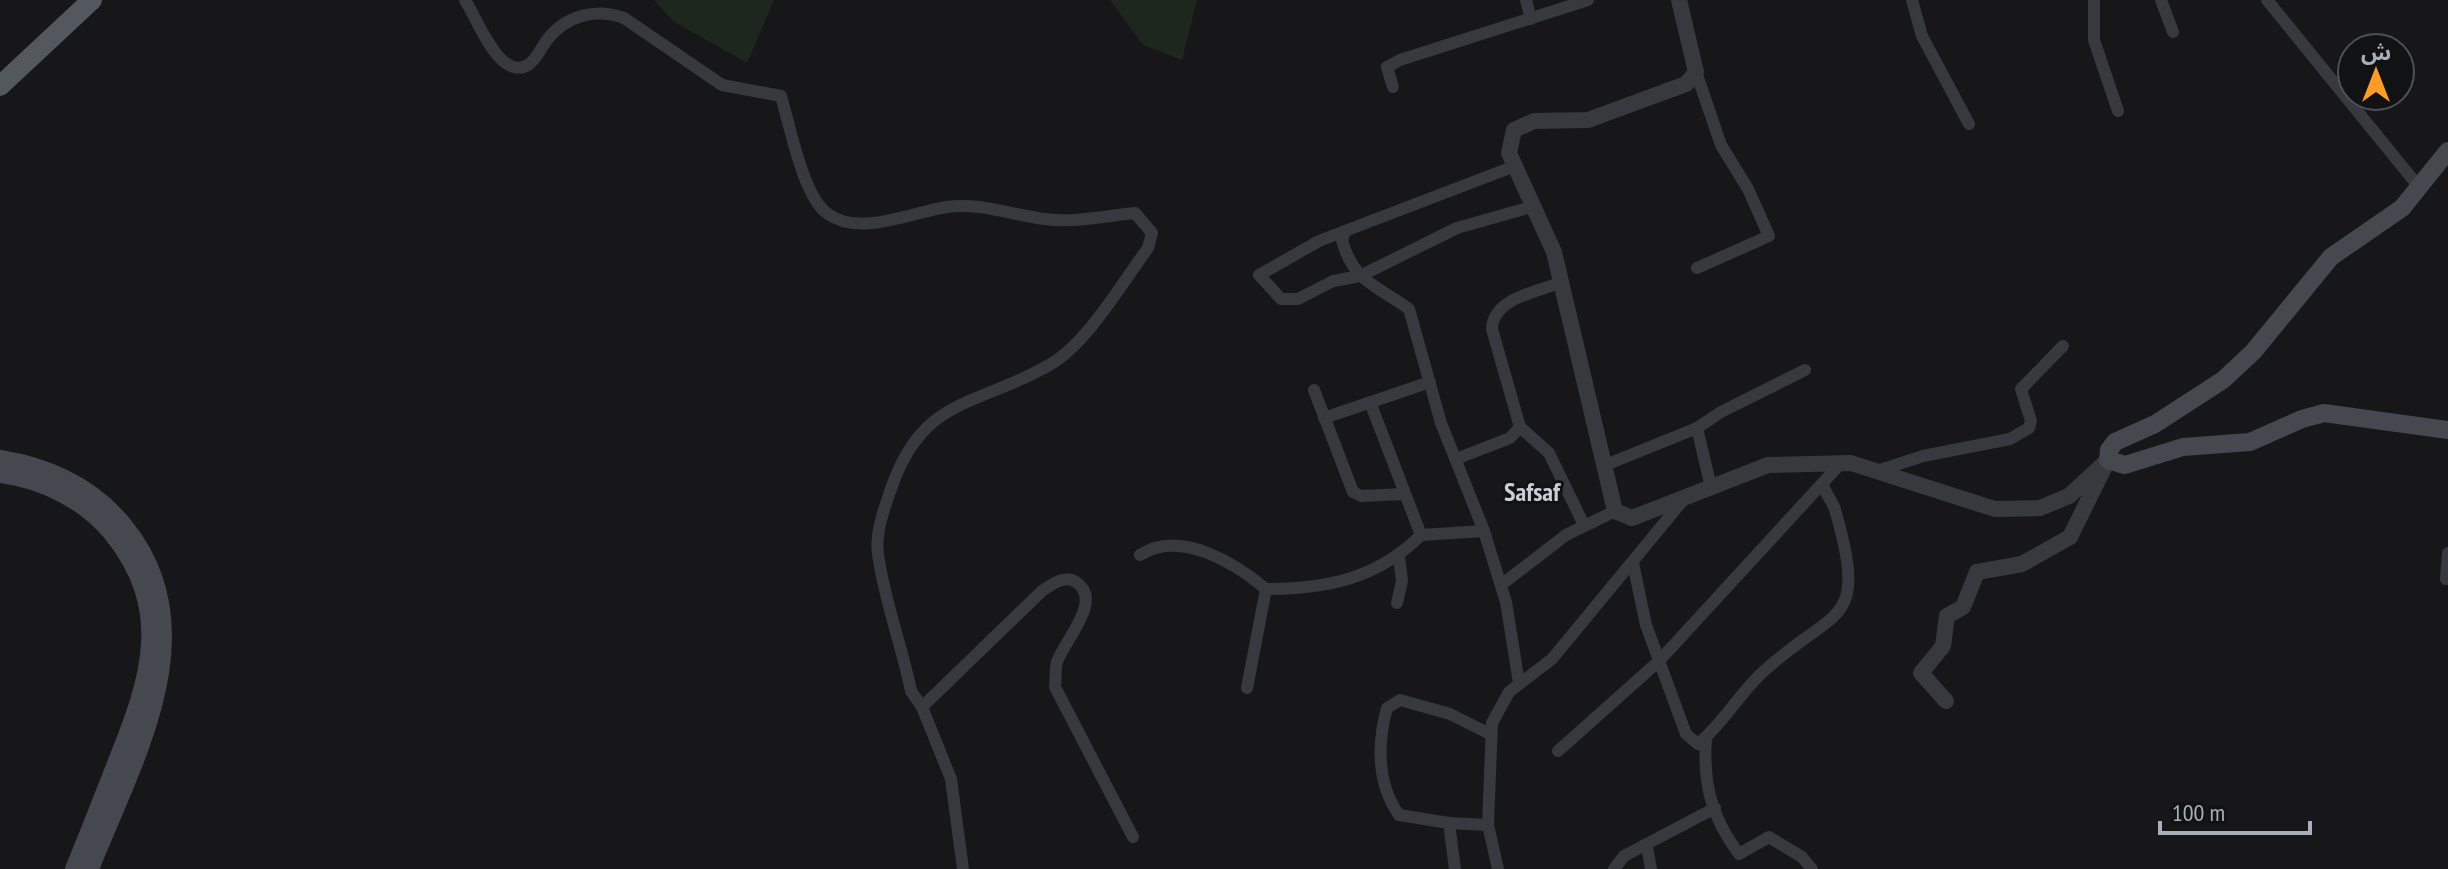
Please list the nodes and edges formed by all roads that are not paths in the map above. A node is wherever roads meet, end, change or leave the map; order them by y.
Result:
1 (92, 0) edge
2 (465, 0) edge
3 (1526, 0) edge
4 (1588, 0) edge
5 (1679, 0) edge
6 (1912, 0) edge
7 (2094, 0) edge
8 (2161, 0) edge
9 (2267, 0) edge
10 (1531, 19) junction
11 (2173, 32) dead end
12 (1696, 72) junction
13 (0, 86) edge
14 (1393, 87) dead end
15 (2118, 111) dead end
16 (1969, 124) dead end
17 (2448, 151) edge
18 (1515, 166) junction
19 (2419, 187) junction
20 (1535, 206) junction
21 (1345, 231) junction
22 (1697, 268) dead end
23 (1360, 276) junction
24 (1562, 282) junction
25 (2063, 346) dead end
26 (1805, 370) dead end
27 (1430, 382) junction
28 (1314, 390) dead end
29 (1370, 402) junction
30 (1324, 418) junction
31 (1520, 427) junction
32 (1697, 428) junction
33 (2448, 430) edge
34 (0, 459) edge
35 (1456, 459) junction
36 (2108, 460) junction
37 (1841, 463) junction
38 (1603, 466) junction
39 (1877, 471) junction
40 (0, 474) edge
41 (1823, 485) junction
42 (1711, 487) junction
43 (1404, 494) junction
44 (1685, 498) junction
45 (1615, 511) junction
46 (1584, 525) junction
47 (1484, 531) junction
48 (1421, 535) junction
49 (2448, 553) edge
50 (1140, 555) dead end
51 (1399, 557) junction
52 (1633, 563) junction
53 (2446, 579) edge
54 (1501, 585) junction
55 (1266, 589) junction
56 (1397, 603) dead end
57 (1659, 661) junction
58 (1519, 683) junction
59 (1247, 688) dead end
60 (1946, 701) dead end
61 (922, 707) junction
62 (1490, 734) junction
63 (1706, 738) junction
64 (1558, 751) dead end
65 (1715, 808) junction
66 (1449, 823) junction
67 (1488, 825) junction
68 (1133, 837) dead end
69 (1647, 847) junction
70 (74, 869) edge
71 (90, 869) edge
72 (963, 869) edge
73 (1455, 869) edge
74 (1498, 869) edge
75 (1614, 869) edge
76 (1651, 869) edge
77 (1812, 869) edge

1 - 13 main road
2 - 61 street
3 - 10 street
4 - 10 street
5 - 12 street
6 - 16 street
7 - 15 street
8 - 11 street
9 - 19 street
10 - 14 street
12 - 18 street
12 - 22 street
17 - 19 main road
18 - 20 street
18 - 21 street
19 - 36 main road
20 - 23 street
20 - 24 street
21 - 23 street
21 - 23 street
23 - 27 street
24 - 31 street
24 - 38 street
25 - 39 street
26 - 32 street
27 - 29 street
27 - 35 street
28 - 30 street
29 - 30 street
29 - 43 street
30 - 43 street
31 - 35 street
31 - 46 street
32 - 38 street
32 - 42 street
33 - 36 main road
34 - 71 main road
35 - 47 street
36 - 39 street
36 - 60 street
37 - 39 street
37 - 41 street
37 - 42 street
38 - 45 street
40 - 70 main road
41 - 57 street
41 - 63 street
42 - 44 street
43 - 48 street
44 - 45 street
44 - 52 street
45 - 46 street
46 - 54 street
47 - 48 street
47 - 54 street
48 - 51 street
49 - 53 street
50 - 55 street
51 - 55 street
51 - 56 street
52 - 57 street
52 - 58 street
54 - 58 street
55 - 59 street
57 - 63 street
57 - 64 street
58 - 62 street
61 - 68 street
61 - 72 street
62 - 66 street
62 - 67 street
63 - 65 street
65 - 69 street
65 - 77 street
66 - 67 street
66 - 73 street
67 - 74 street
69 - 75 street
69 - 76 street

